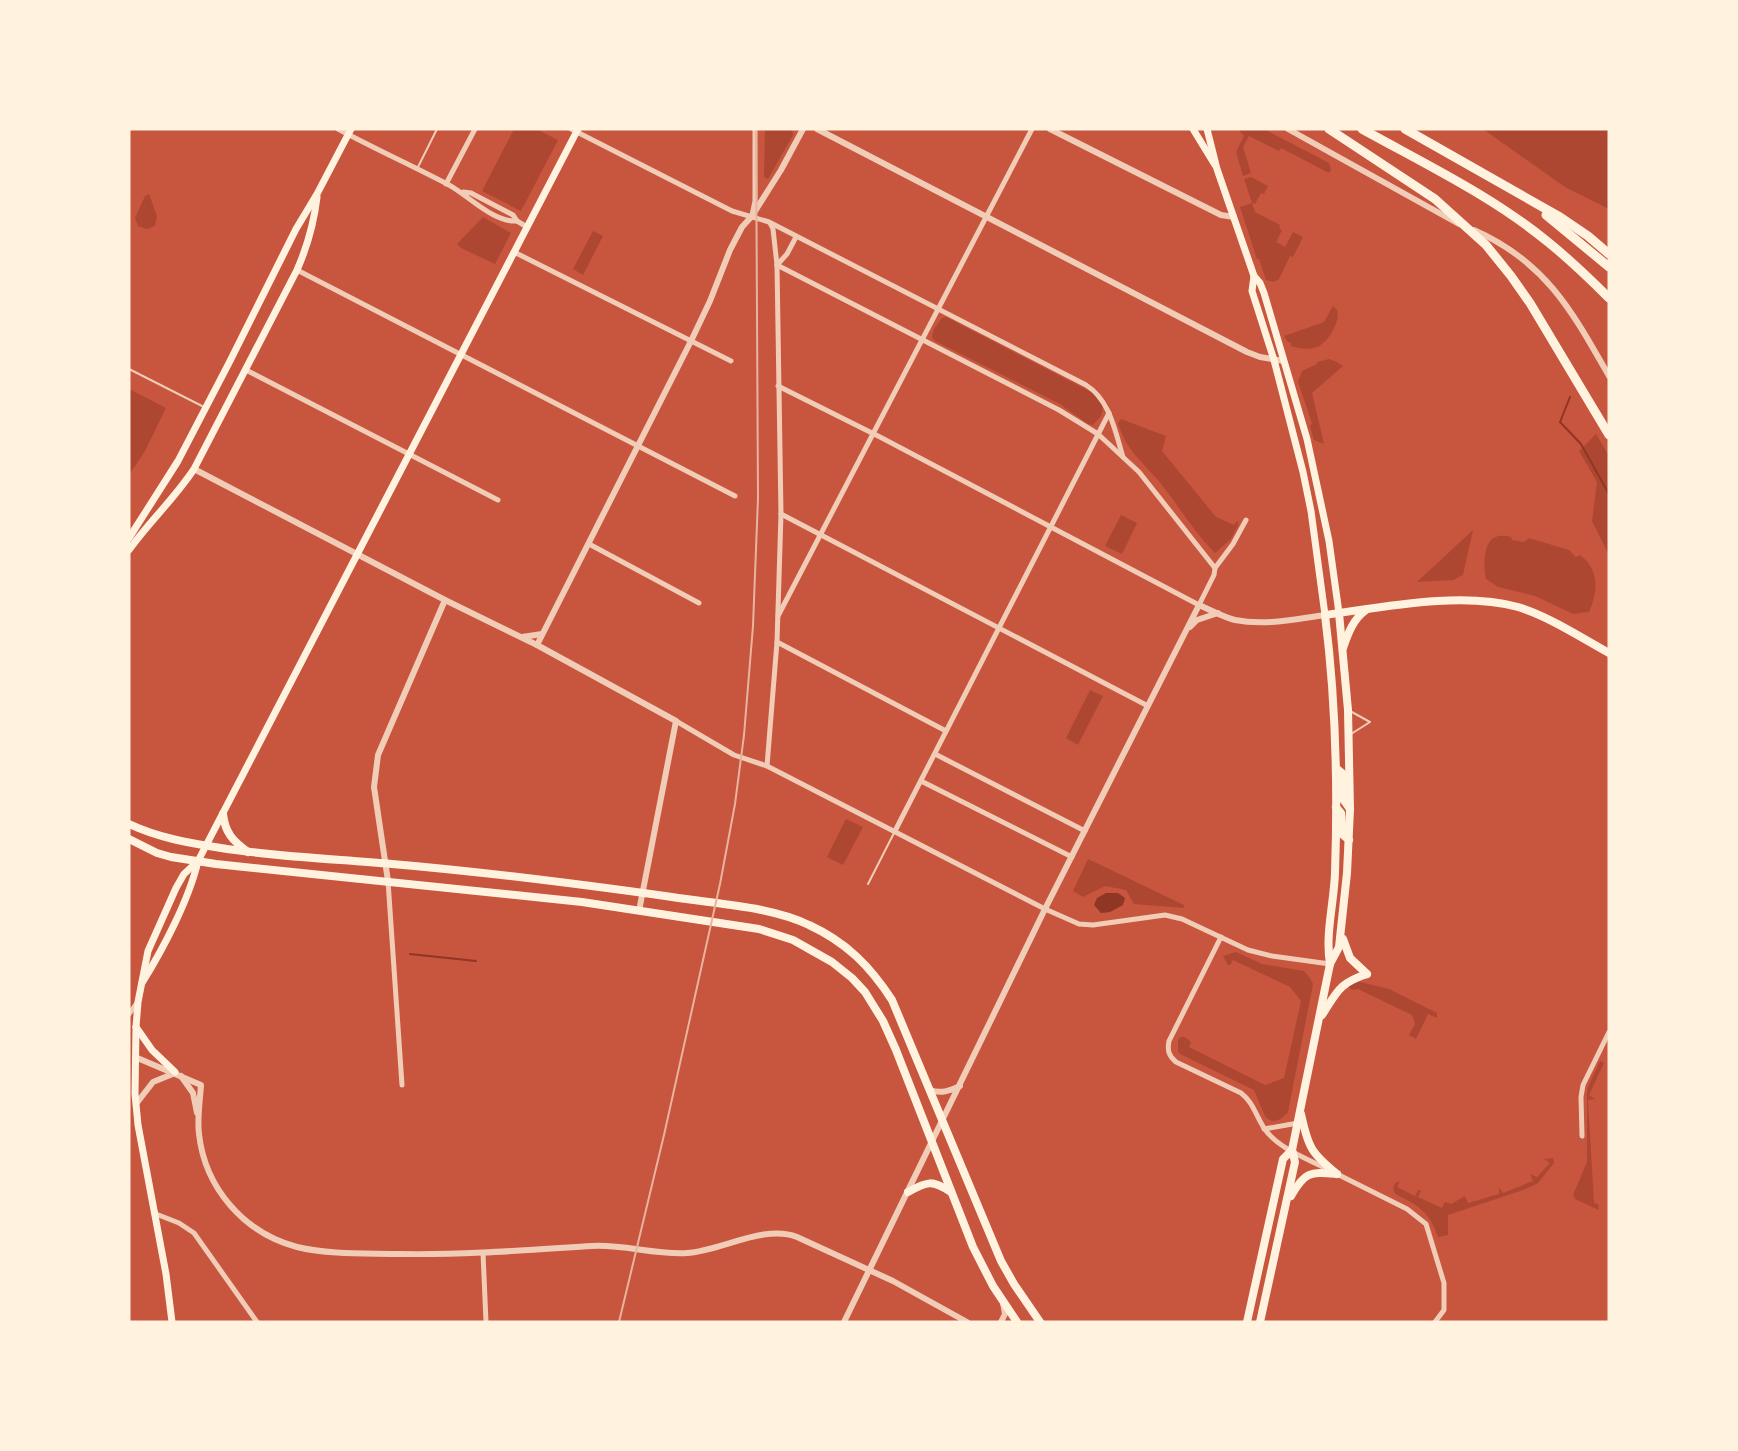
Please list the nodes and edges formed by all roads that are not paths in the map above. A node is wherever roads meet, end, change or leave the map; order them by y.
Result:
1 (338, 129) edge
2 (437, 129) edge
3 (475, 129) edge
4 (755, 129) edge
5 (803, 129) edge
6 (817, 129) edge
7 (1032, 129) edge
8 (1050, 129) edge
9 (1193, 129) edge
10 (1207, 129) edge
11 (1288, 129) edge
12 (1329, 129) edge
13 (1362, 129) edge
14 (1405, 129) edge
15 (576, 130) edge
16 (350, 132) edge
17 (417, 169) junction
18 (1217, 169) junction
19 (446, 184) junction
20 (1499, 184) junction
21 (317, 194) junction
22 (752, 216) junction
23 (986, 216) junction
24 (1234, 217) junction
25 (770, 223) junction
26 (527, 227) junction
27 (796, 237) junction
28 (514, 252) junction
29 (1609, 254) edge
30 (777, 265) junction
31 (1609, 267) edge
32 (297, 270) junction
33 (1254, 276) junction
34 (1609, 298) edge
35 (938, 309) junction
36 (922, 339) junction
37 (691, 341) junction
38 (461, 355) junction
39 (1274, 360) junction
40 (731, 361) dead end
41 (1284, 361) junction
42 (129, 369) edge
43 (246, 370) junction
44 (1609, 376) edge
45 (778, 386) junction
46 (206, 409) junction
47 (1109, 413) junction
48 (873, 433) junction
49 (1098, 434) junction
50 (1609, 435) edge
51 (637, 446) junction
52 (410, 454) junction
53 (1123, 457) junction
54 (194, 469) junction
55 (735, 496) dead end
56 (498, 500) dead end
57 (781, 514) junction
58 (1246, 520) dead end
59 (1050, 527) junction
60 (820, 535) junction
61 (129, 538) edge
62 (588, 544) junction
63 (129, 550) edge
64 (358, 555) junction
65 (1215, 568) junction
66 (445, 600) junction
67 (699, 603) dead end
68 (1199, 605) junction
69 (1367, 609) junction
70 (1218, 613) junction
71 (1339, 613) junction
72 (1325, 615) junction
73 (778, 616) junction
74 (998, 629) junction
75 (1187, 629) junction
76 (542, 634) junction
77 (519, 637) junction
78 (777, 642) junction
79 (537, 645) junction
80 (1342, 649) junction
81 (1609, 653) edge
82 (1148, 706) junction
83 (1335, 708) junction
84 (1348, 712) junction
85 (676, 721) junction
86 (946, 731) junction
87 (1349, 736) junction
88 (934, 754) junction
89 (767, 766) junction
90 (1336, 768) junction
91 (921, 781) junction
92 (1336, 807) junction
93 (1350, 810) junction
94 (223, 814) junction
95 (129, 824) edge
96 (895, 831) junction
97 (1085, 831) junction
98 (129, 839) edge
99 (1349, 840) junction
100 (206, 846) junction
101 (249, 853) junction
102 (1072, 857) junction
103 (198, 861) junction
104 (386, 864) junction
105 (388, 881) junction
106 (868, 884) dead end
107 (643, 893) junction
108 (1045, 909) junction
109 (639, 911) junction
110 (1341, 929) junction
111 (1221, 937) junction
112 (1330, 964) junction
113 (142, 983) junction
114 (138, 1002) junction
115 (129, 1014) edge
116 (1319, 1019) junction
117 (136, 1027) junction
118 (1609, 1032) edge
119 (132, 1055) edge
120 (175, 1072) junction
121 (402, 1085) dead end
122 (960, 1085) junction
123 (930, 1090) junction
124 (136, 1104) junction
125 (1301, 1110) junction
126 (198, 1119) junction
127 (942, 1121) junction
128 (1298, 1123) junction
129 (1264, 1129) junction
130 (1582, 1136) dead end
131 (933, 1141) junction
132 (1292, 1150) junction
133 (1337, 1174) junction
134 (908, 1192) junction
135 (951, 1192) junction
136 (1286, 1205) junction
137 (156, 1214) junction
138 (483, 1253) junction
139 (870, 1270) junction
140 (1003, 1303) junction
141 (172, 1322) edge
142 (257, 1322) edge
143 (486, 1322) edge
144 (844, 1322) edge
145 (968, 1322) edge
146 (1001, 1322) edge
147 (1017, 1322) edge
148 (1040, 1322) edge
149 (1247, 1322) edge
150 (1260, 1322) edge
151 (1435, 1322) edge

1 - 16 street
2 - 17 lane
3 - 19 street
4 - 22 street
5 - 22 street
6 - 23 street
7 - 23 street
8 - 24 street
9 - 18 main road
10 - 18 main road
11 - 44 street
12 - 50 highway
13 - 34 highway
14 - 20 highway
15 - 22 street
15 - 26 main road
16 - 17 street
16 - 21 main road
17 - 19 street
18 - 24 main road
19 - 26 street
20 - 29 highway
20 - 31 highway
21 - 32 main road
21 - 46 main road
22 - 25 street
22 - 37 street
23 - 35 street
23 - 39 street
24 - 33 main road
25 - 27 street
25 - 30 street
26 - 28 main road
27 - 30 street
27 - 35 street
28 - 37 street
28 - 38 main road
30 - 36 street
30 - 45 street
32 - 38 street
32 - 43 main road
33 - 39 main road
33 - 41 main road
35 - 36 street
35 - 47 street
36 - 48 street
36 - 49 street
37 - 40 street
37 - 51 street
38 - 51 street
38 - 52 main road
39 - 41 street
39 - 72 main road
41 - 71 main road
42 - 46 lane
43 - 52 street
43 - 54 main road
45 - 48 street
45 - 57 street
46 - 61 main road
47 - 49 street
47 - 53 street
48 - 59 street
48 - 60 street
49 - 53 street
49 - 59 street
51 - 55 street
51 - 62 street
52 - 56 street
52 - 64 main road
53 - 65 street
54 - 63 main road
54 - 64 street
57 - 60 street
57 - 73 street
58 - 65 street
59 - 68 street
59 - 74 street
60 - 73 street
60 - 74 street
62 - 67 street
62 - 76 street
64 - 66 street
64 - 94 main road
65 - 68 street
66 - 77 street
66 - 104 street
68 - 70 street
68 - 75 street
69 - 71 main road
69 - 80 main road
69 - 81 main road
70 - 72 street
70 - 75 street
71 - 72 main road
71 - 80 main road
72 - 83 main road
73 - 78 street
74 - 82 street
74 - 86 street
75 - 82 street
76 - 77 street
76 - 79 street
77 - 79 street
78 - 86 street
78 - 89 street
79 - 85 street
80 - 84 main road
82 - 97 street
83 - 84 main road
83 - 90 main road
84 - 87 main road
84 - 87 lane
85 - 89 street
85 - 107 street
86 - 88 street
87 - 93 main road
88 - 91 street
88 - 97 street
89 - 96 street
90 - 92 main road
90 - 93 main road
91 - 96 street
91 - 102 street
92 - 99 main road
92 - 112 main road
93 - 99 main road
94 - 100 main road
94 - 101 main road
95 - 100 main road
96 - 106 lane
96 - 108 street
97 - 102 street
98 - 103 main road
99 - 110 main road
100 - 101 main road
100 - 103 main road
101 - 104 main road
102 - 108 street
103 - 105 main road
103 - 113 main road
103 - 113 main road
104 - 105 street
104 - 107 main road
105 - 109 main road
105 - 121 street
107 - 109 street
107 - 123 main road
108 - 111 street
108 - 122 street
109 - 131 main road
110 - 112 main road
110 - 116 main road
111 - 112 street
111 - 129 street
112 - 116 main road
113 - 114 main road
114 - 115 street
114 - 117 main road
116 - 125 main road
117 - 119 main road
117 - 120 main road
118 - 130 street
119 - 120 street
119 - 124 main road
120 - 124 street
120 - 126 street
120 - 126 street
122 - 123 street
122 - 127 street
123 - 127 main road
124 - 137 main road
125 - 128 main road
125 - 133 main road
126 - 138 street
127 - 131 street
127 - 148 main road
128 - 129 street
128 - 132 main road
129 - 132 street
131 - 134 street
131 - 135 main road
132 - 133 street
132 - 136 main road
132 - 149 main road
133 - 136 main road
133 - 151 street
134 - 135 main road
134 - 139 street
135 - 140 main road
136 - 150 main road
137 - 141 main road
137 - 142 street
138 - 139 street
138 - 143 street
139 - 144 street
139 - 145 street
140 - 146 street
140 - 147 main road

